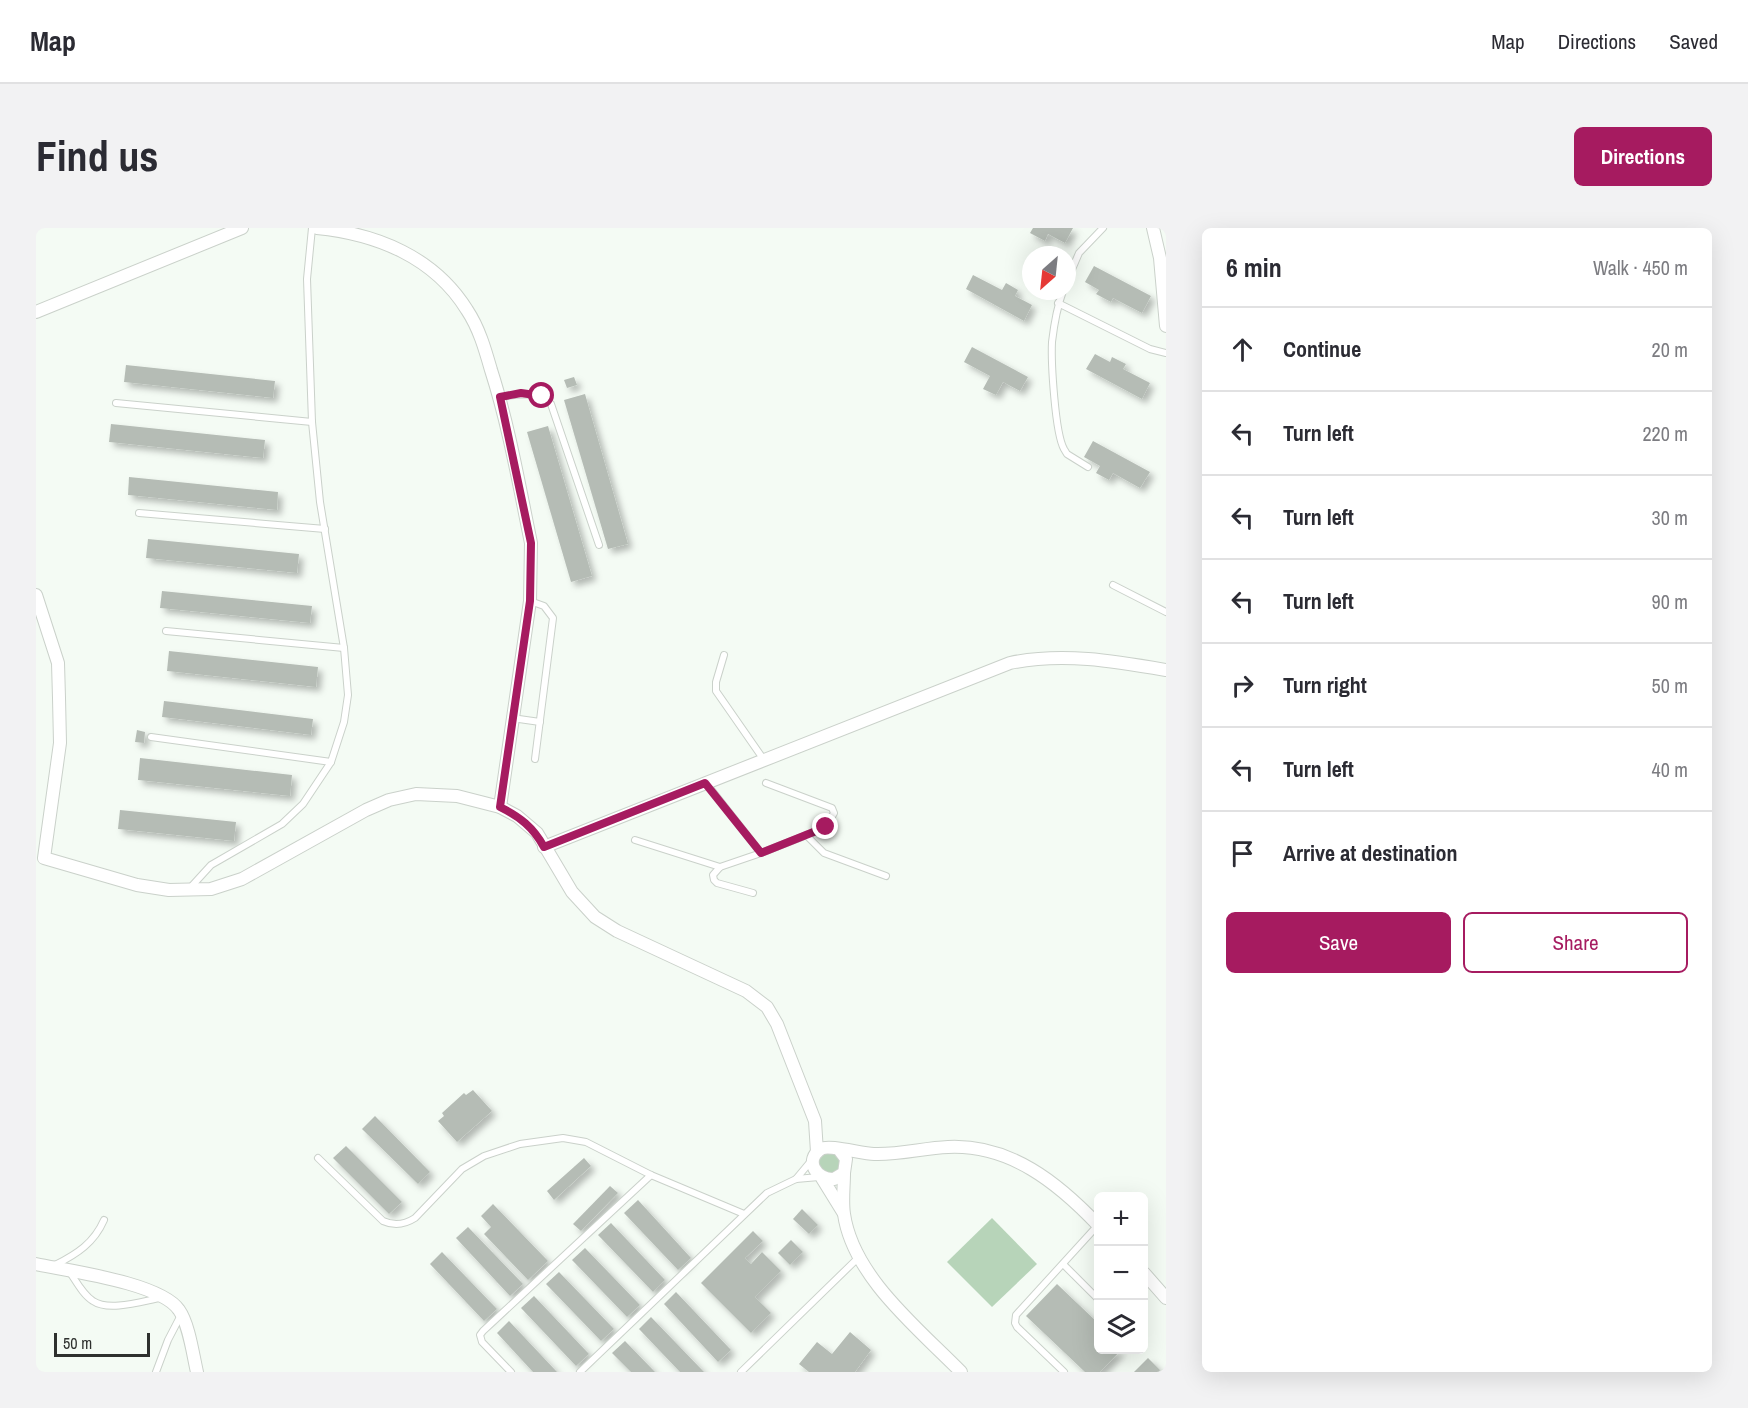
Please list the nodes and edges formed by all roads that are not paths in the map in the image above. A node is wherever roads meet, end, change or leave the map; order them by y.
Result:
1 (242, 228) edge
2 (312, 228) edge
3 (317, 228) edge
4 (1103, 228) edge
5 (1152, 228) edge
6 (1076, 260) edge
7 (1059, 300) edge
8 (1058, 303) junction
9 (36, 312) edge
10 (1166, 326) edge
11 (1166, 353) edge
12 (500, 397) junction
13 (116, 402) dead end
14 (312, 422) junction
15 (1088, 467) dead end
16 (139, 513) dead end
17 (325, 529) junction
18 (599, 545) dead end
19 (1113, 585) dead end
20 (36, 595) edge
21 (530, 601) junction
22 (1166, 611) edge
23 (166, 631) dead end
24 (344, 648) junction
25 (724, 655) dead end
26 (1166, 670) edge
27 (513, 718) junction
28 (540, 722) junction
29 (151, 737) dead end
30 (535, 759) dead end
31 (764, 760) junction
32 (331, 762) junction
33 (705, 783) junction
34 (766, 783) dead end
35 (500, 807) junction
36 (806, 835) junction
37 (635, 840) dead end
38 (544, 847) junction
39 (761, 853) junction
40 (40, 859) edge
41 (720, 867) junction
42 (886, 876) dead end
43 (188, 891) junction
44 (753, 892) dead end
45 (815, 1121) junction
46 (838, 1149) junction
47 (816, 1154) junction
48 (875, 1154) junction
49 (318, 1158) dead end
50 (844, 1171) junction
51 (651, 1175) junction
52 (821, 1177) junction
53 (796, 1179) junction
54 (744, 1214) junction
55 (844, 1214) junction
56 (104, 1220) dead end
57 (1094, 1221) edge
58 (1094, 1229) edge
59 (858, 1258) junction
60 (36, 1264) edge
61 (1063, 1264) junction
62 (51, 1268) junction
63 (69, 1271) junction
64 (1148, 1278) edge
65 (1094, 1295) edge
66 (165, 1297) junction
67 (1166, 1298) edge
68 (182, 1313) junction
69 (195, 1370) edge
70 (156, 1372) edge
71 (512, 1372) edge
72 (580, 1372) edge
73 (741, 1372) edge
74 (961, 1372) edge
75 (1064, 1372) edge

1 - 9 street
2 - 14 lane
3 - 12 street
4 - 6 lane
5 - 10 street
7 - 8 lane
8 - 11 lane
8 - 15 lane
12 - 18 lane
12 - 21 street
13 - 14 lane
14 - 17 lane
16 - 17 lane
17 - 24 lane
19 - 22 lane
20 - 40 street
21 - 27 street
21 - 28 lane
23 - 24 lane
24 - 32 lane
25 - 31 lane
26 - 31 street
27 - 28 lane
27 - 35 street
28 - 30 lane
29 - 32 lane
31 - 33 street
32 - 43 lane
33 - 38 street
33 - 39 lane
34 - 36 lane
35 - 38 street
35 - 43 street
36 - 39 lane
36 - 42 lane
37 - 41 lane
38 - 45 street
39 - 41 lane
40 - 43 street
41 - 44 lane
45 - 46 street
45 - 47 street
46 - 47 street
46 - 48 street
46 - 50 street
47 - 52 street
47 - 53 lane
48 - 50 street
48 - 57 street
49 - 51 lane
50 - 52 street
50 - 55 street
51 - 54 lane
51 - 71 lane
52 - 53 lane
52 - 55 street
53 - 54 lane
54 - 72 lane
55 - 59 street
56 - 62 lane
58 - 61 lane
59 - 73 lane
59 - 74 street
60 - 62 street
61 - 65 lane
61 - 75 lane
62 - 63 street
63 - 66 street
63 - 66 lane
64 - 67 street
66 - 68 street
68 - 69 street
68 - 70 lane

